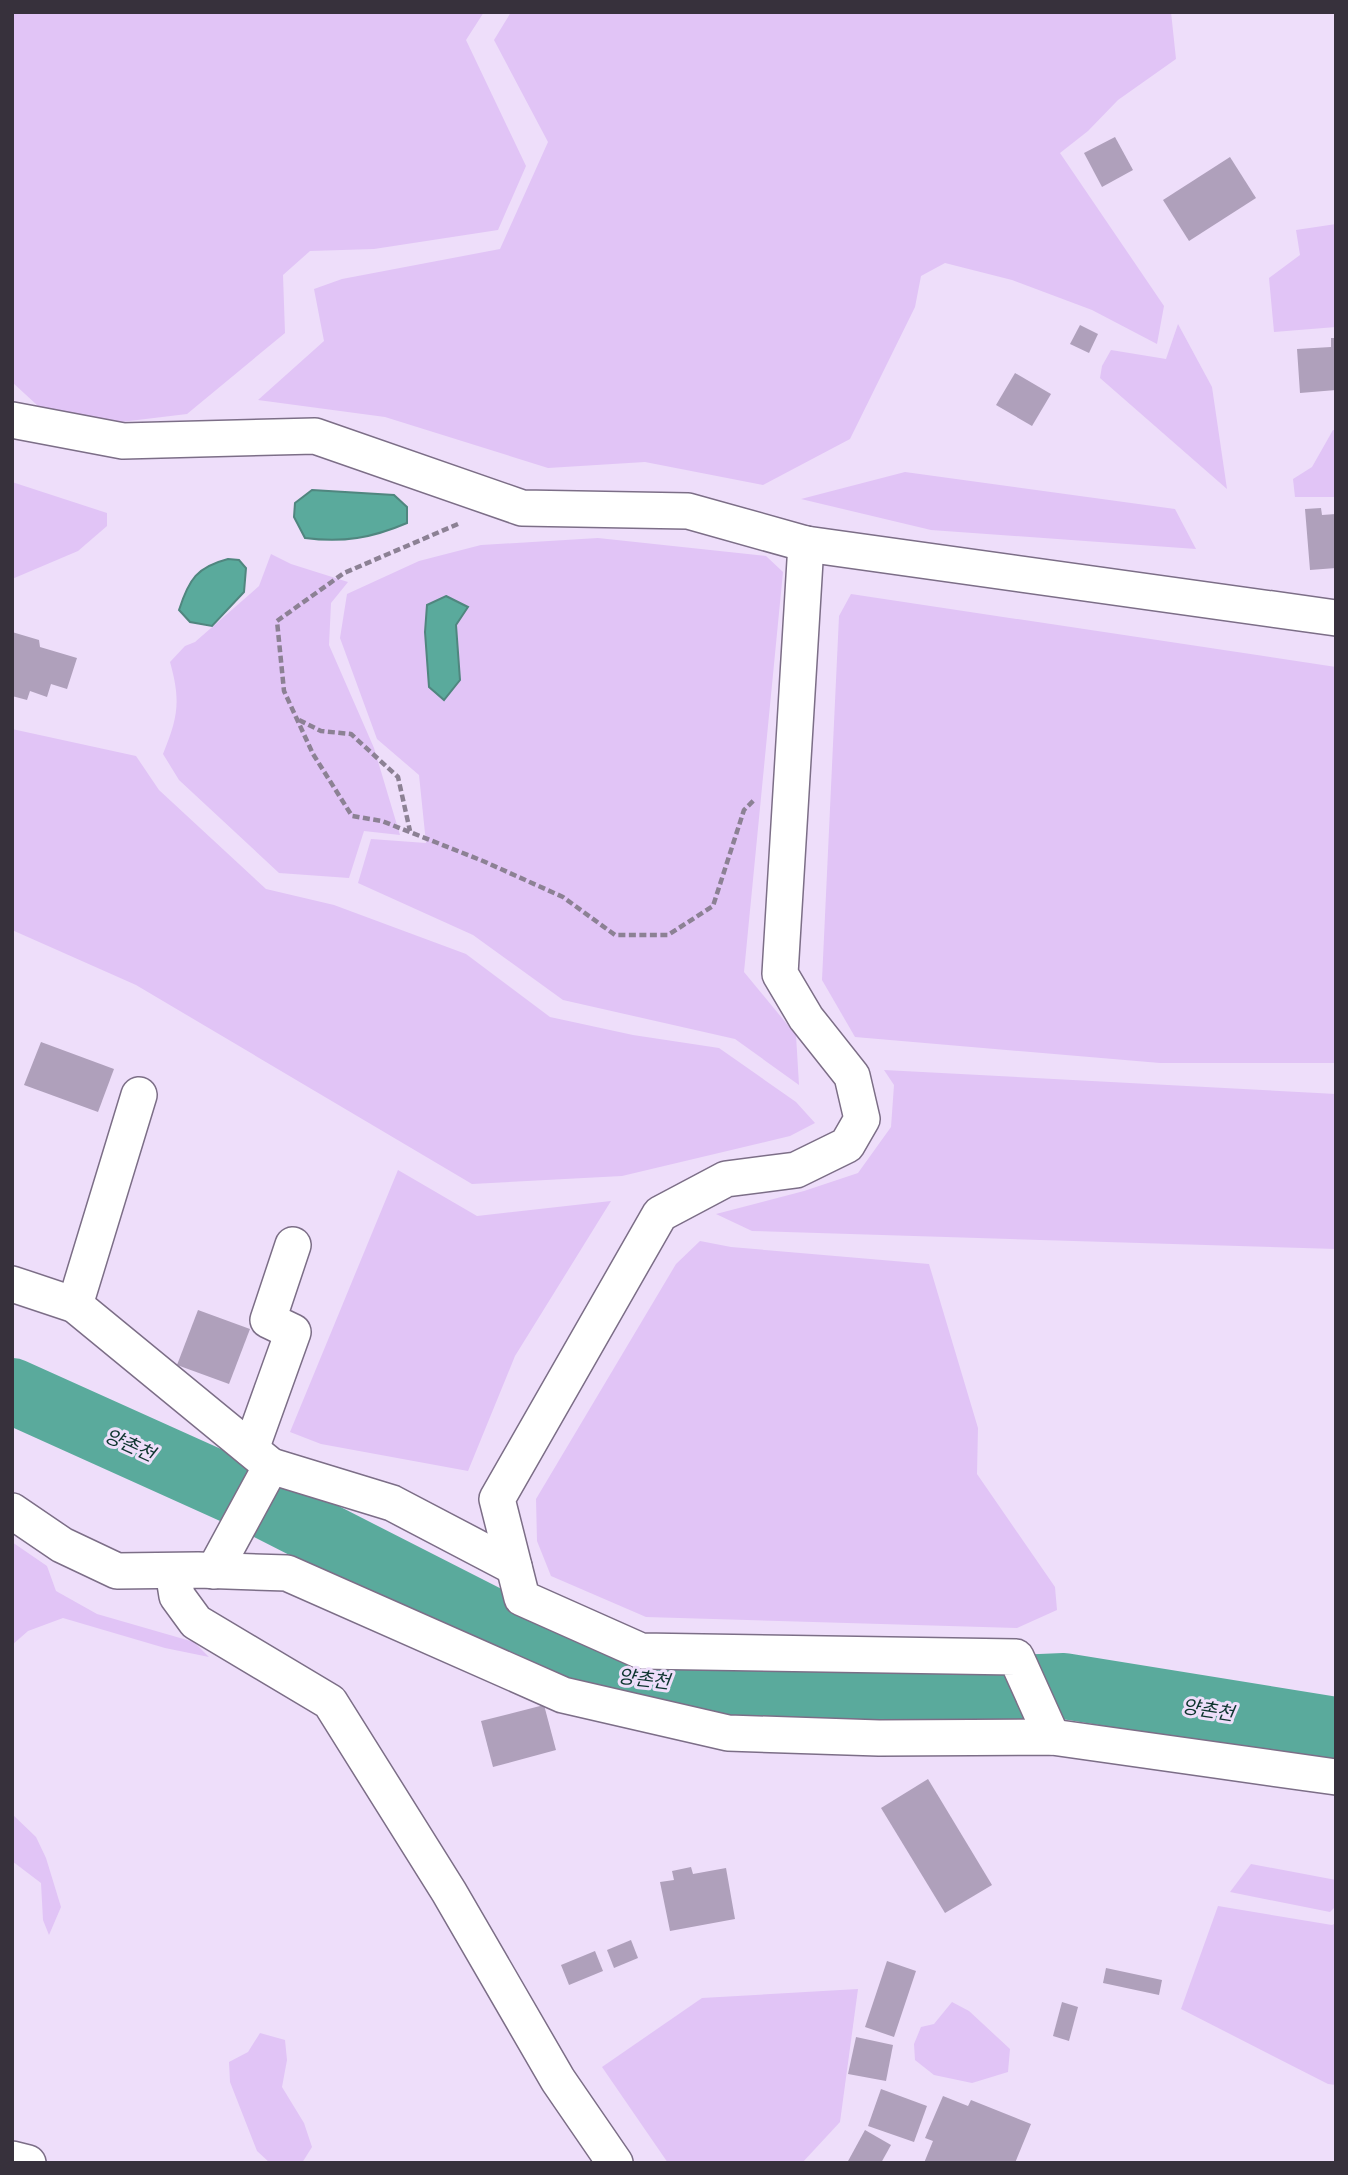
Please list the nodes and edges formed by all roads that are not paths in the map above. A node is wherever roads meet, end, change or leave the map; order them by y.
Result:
1 (12, 419) edge
2 (806, 544) junction
3 (1336, 618) edge
4 (138, 1095) dead end
5 (293, 1245) dead end
6 (12, 1284) edge
7 (75, 1305) junction
8 (264, 1461) junction
9 (12, 1511) edge
10 (514, 1567) junction
11 (215, 1569) junction
12 (173, 1571) junction
13 (1052, 1737) junction
14 (1336, 1777) edge
15 (12, 2159) edge
16 (28, 2163) edge
17 (615, 2163) edge

1 - 2 street
2 - 3 street
2 - 10 street
4 - 7 street
5 - 8 street
6 - 7 street
7 - 8 street
8 - 10 street
8 - 11 street
9 - 12 street
10 - 13 street
11 - 12 street
11 - 13 street
12 - 17 street
13 - 14 street
15 - 16 street

